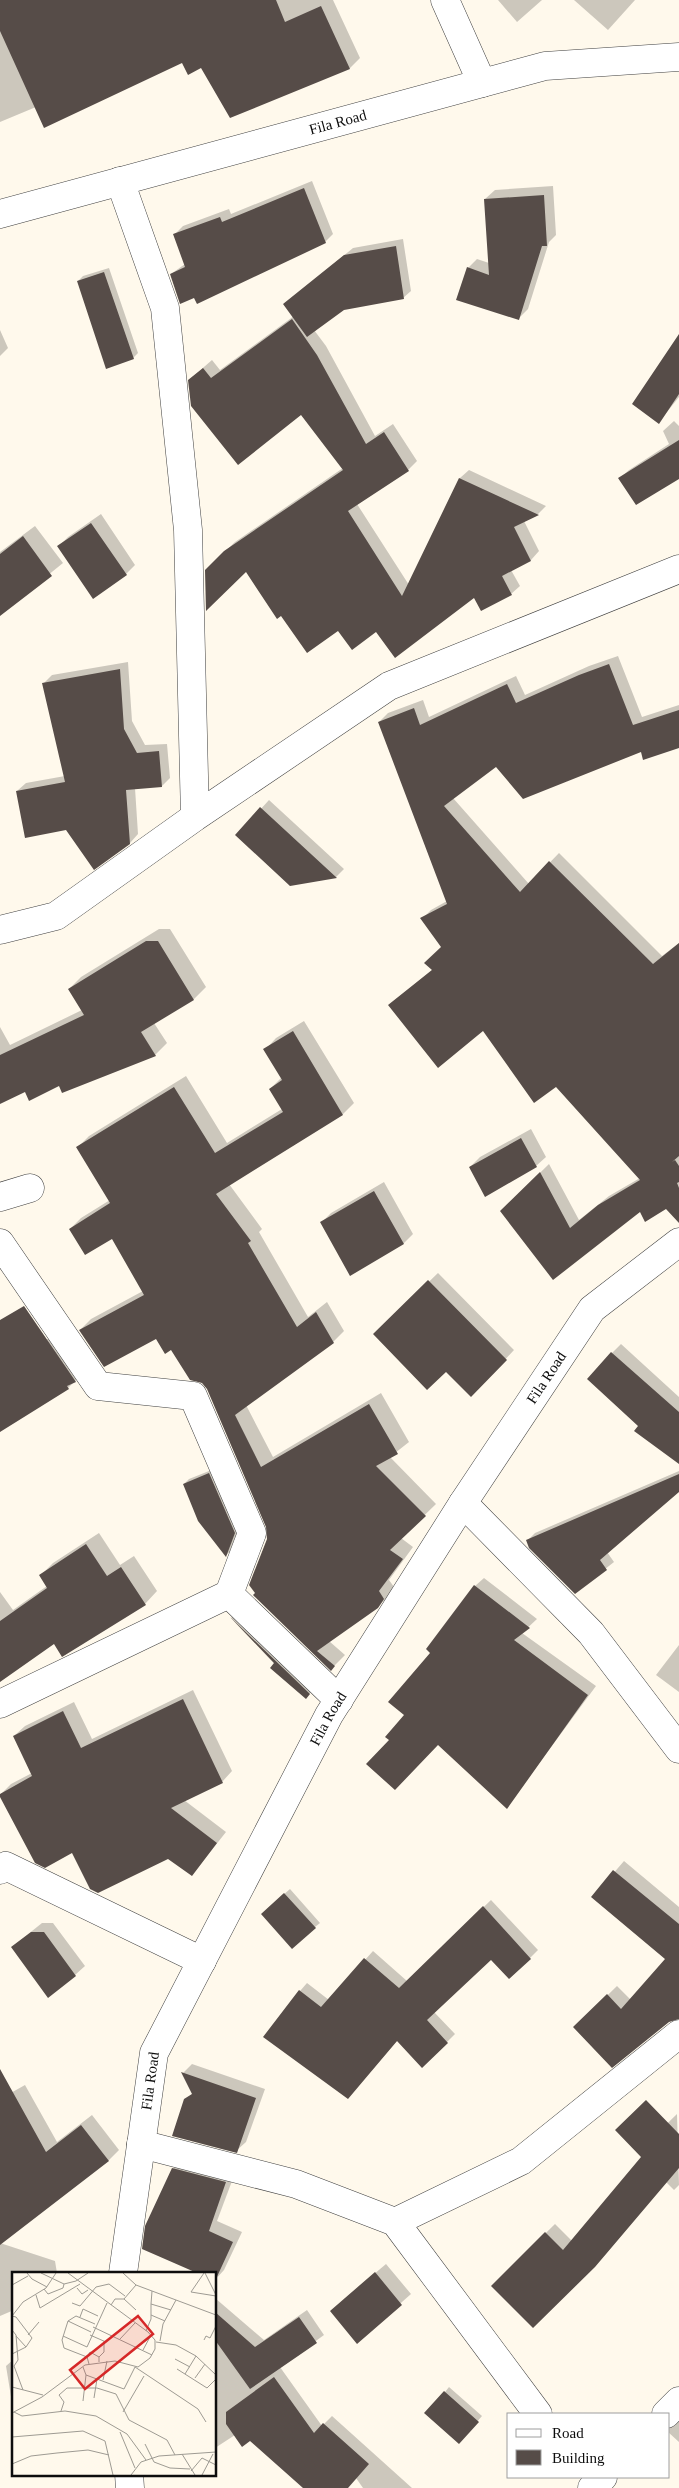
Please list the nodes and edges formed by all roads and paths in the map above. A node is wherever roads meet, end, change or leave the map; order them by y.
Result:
1 (445, 0) edge
2 (678, 61) edge
3 (482, 83) junction
4 (120, 181) junction
5 (0, 214) edge
6 (679, 569) edge
7 (195, 817) junction
8 (0, 930) edge
9 (30, 1188) dead end
10 (0, 1197) edge
11 (679, 1242) edge
12 (0, 1243) edge
13 (463, 1503) junction
14 (229, 1594) junction
15 (339, 1700) junction
16 (0, 1704) edge
17 (679, 1749) edge
18 (2, 1861) edge
19 (202, 1961) junction
20 (678, 2038) edge
21 (141, 2144) junction
22 (395, 2222) junction
23 (123, 2272) edge
24 (679, 2401) edge
25 (537, 2413) edge
26 (667, 2413) edge
27 (602, 2478) edge
28 (593, 2488) edge

1 - 3 street
2 - 3 street, Fila Road
3 - 4 street, Fila Road
4 - 5 street, Fila Road
4 - 7 street
6 - 7 street
7 - 8 street
9 - 10 street
11 - 13 street, Fila Road
12 - 14 street
13 - 15 street, Fila Road
13 - 17 street
14 - 15 street
14 - 16 street
15 - 19 street, Fila Road
18 - 19 street
19 - 21 street, Fila Road
20 - 22 street
21 - 22 street
21 - 23 street, Fila Road
22 - 25 street
24 - 26 street
27 - 28 street

